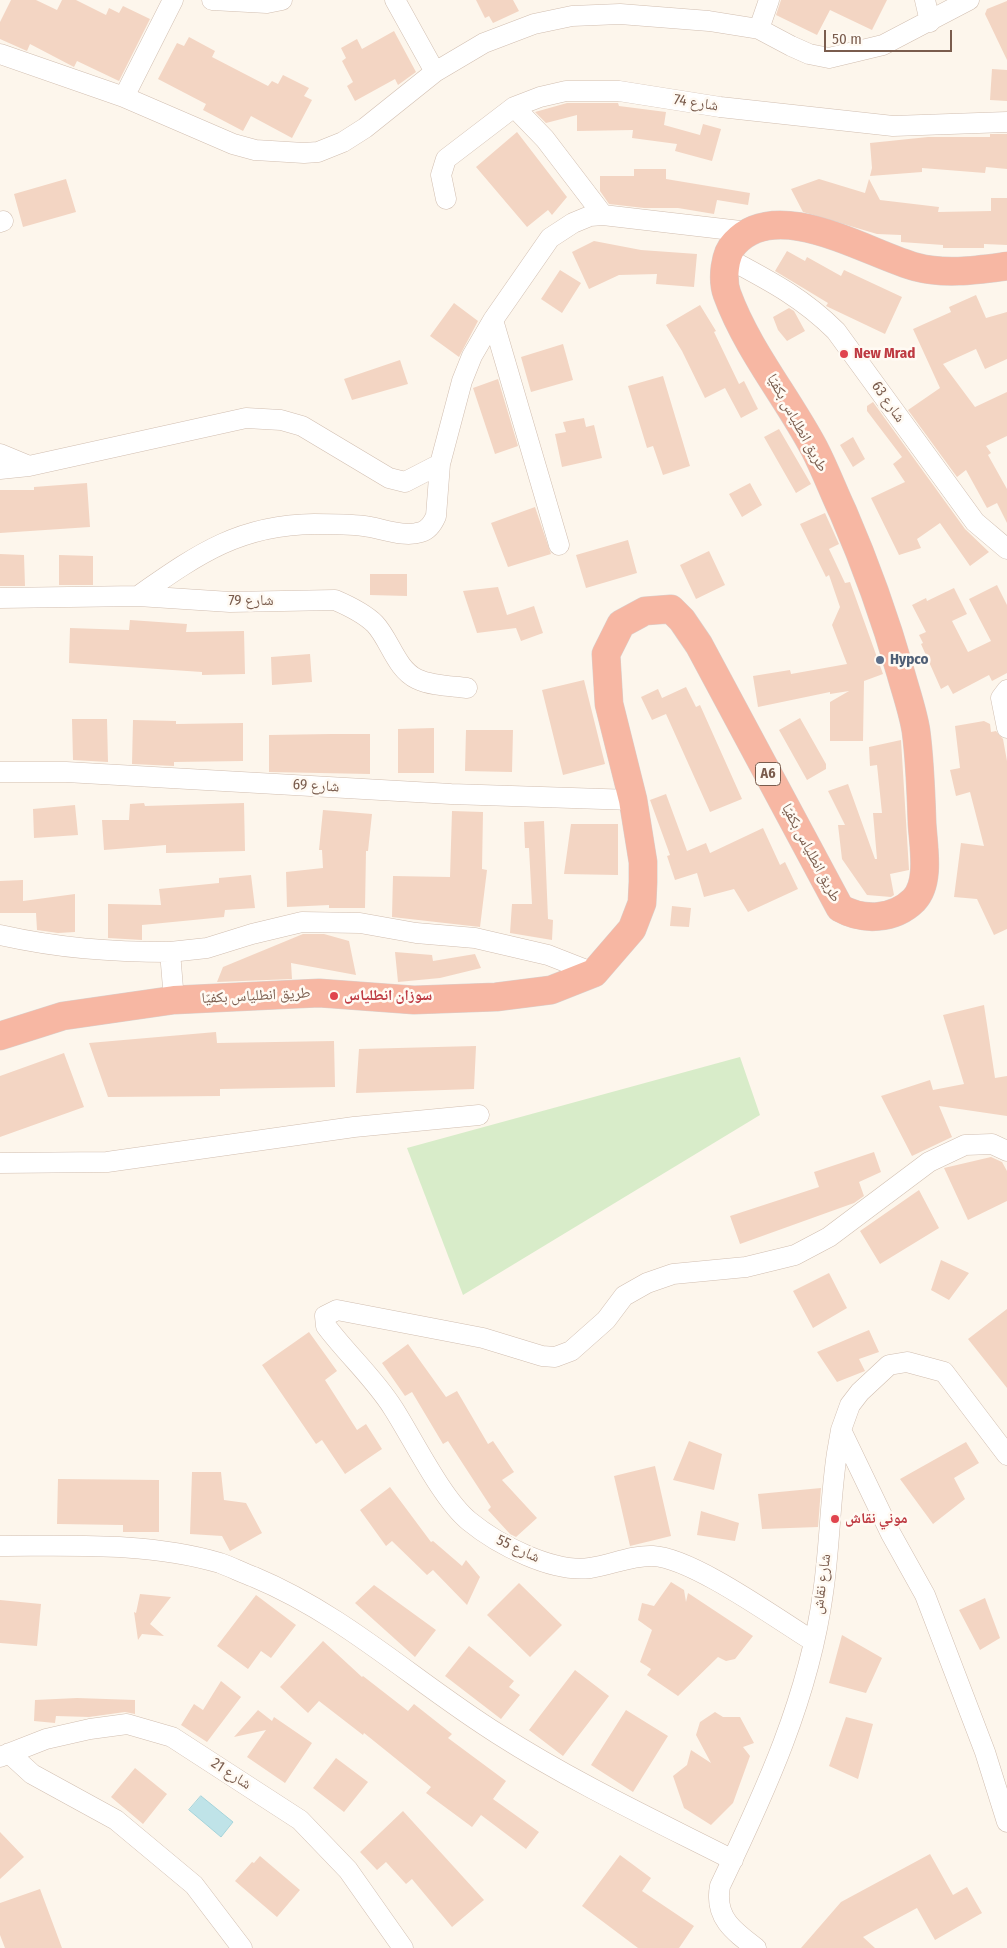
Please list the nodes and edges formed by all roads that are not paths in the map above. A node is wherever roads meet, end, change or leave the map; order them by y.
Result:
1 (173, 0) edge
2 (212, 0) edge
3 (282, 0) edge
4 (395, 0) edge
5 (769, 0) edge
6 (925, 0) edge
7 (977, 0) edge
8 (930, 22) junction
9 (759, 28) junction
10 (0, 54) edge
11 (435, 72) junction
12 (124, 97) junction
13 (514, 107) junction
14 (1007, 122) edge
15 (446, 198) dead end
16 (603, 215) junction
17 (749, 232) junction
18 (727, 258) junction
19 (1007, 266) edge
20 (493, 320) junction
21 (0, 454) edge
22 (440, 464) junction
23 (29, 466) junction
24 (0, 469) edge
25 (558, 545) dead end
26 (1007, 549) edge
27 (138, 596) junction
28 (0, 598) edge
29 (467, 688) dead end
30 (1007, 690) edge
31 (1007, 728) edge
32 (0, 772) edge
33 (633, 800) junction
34 (0, 935) edge
35 (170, 952) junction
36 (594, 973) junction
37 (174, 1000) junction
38 (0, 1036) edge
39 (479, 1115) dead end
40 (1007, 1150) edge
41 (0, 1163) edge
42 (841, 1430) junction
43 (1007, 1455) edge
44 (0, 1546) edge
45 (813, 1641) junction
46 (4, 1755) edge
47 (1007, 1822) edge
48 (733, 1860) junction
49 (242, 1948) edge
50 (403, 1948) edge
51 (756, 1948) edge

1 - 12 street
2 - 3 street
4 - 11 street
5 - 9 street
6 - 8 street
7 - 8 street
8 - 9 street
9 - 11 street
10 - 12 street
11 - 12 street
13 - 14 street, شارع 74
13 - 15 street, شارع 74
13 - 16 street
16 - 17 street
16 - 20 street
17 - 18 highway
17 - 19 highway
18 - 26 street, شارع 63
18 - 33 highway, طريق انطلياس بكفيّا / A6
20 - 22 street
20 - 25 street
21 - 23 street
22 - 23 street
22 - 27 street
23 - 24 street
27 - 28 street, شارع 79
27 - 29 street, شارع 79
30 - 31 street
32 - 33 street, شارع 69
33 - 36 highway, طريق انطلياس بكفيّا / A6
34 - 35 street
35 - 36 street
35 - 37 street
36 - 37 highway, طريق انطلياس بكفيّا / A6
37 - 38 highway, طريق انطلياس بكفيّا / A6
39 - 41 street
40 - 45 street, شارع 55
42 - 43 street, شارع نقاش
42 - 45 street, شارع نقاش
42 - 47 street
44 - 48 street
45 - 48 street, شارع نقاش
46 - 49 street
46 - 50 street, شارع 21
48 - 51 street, شارع نقاش

